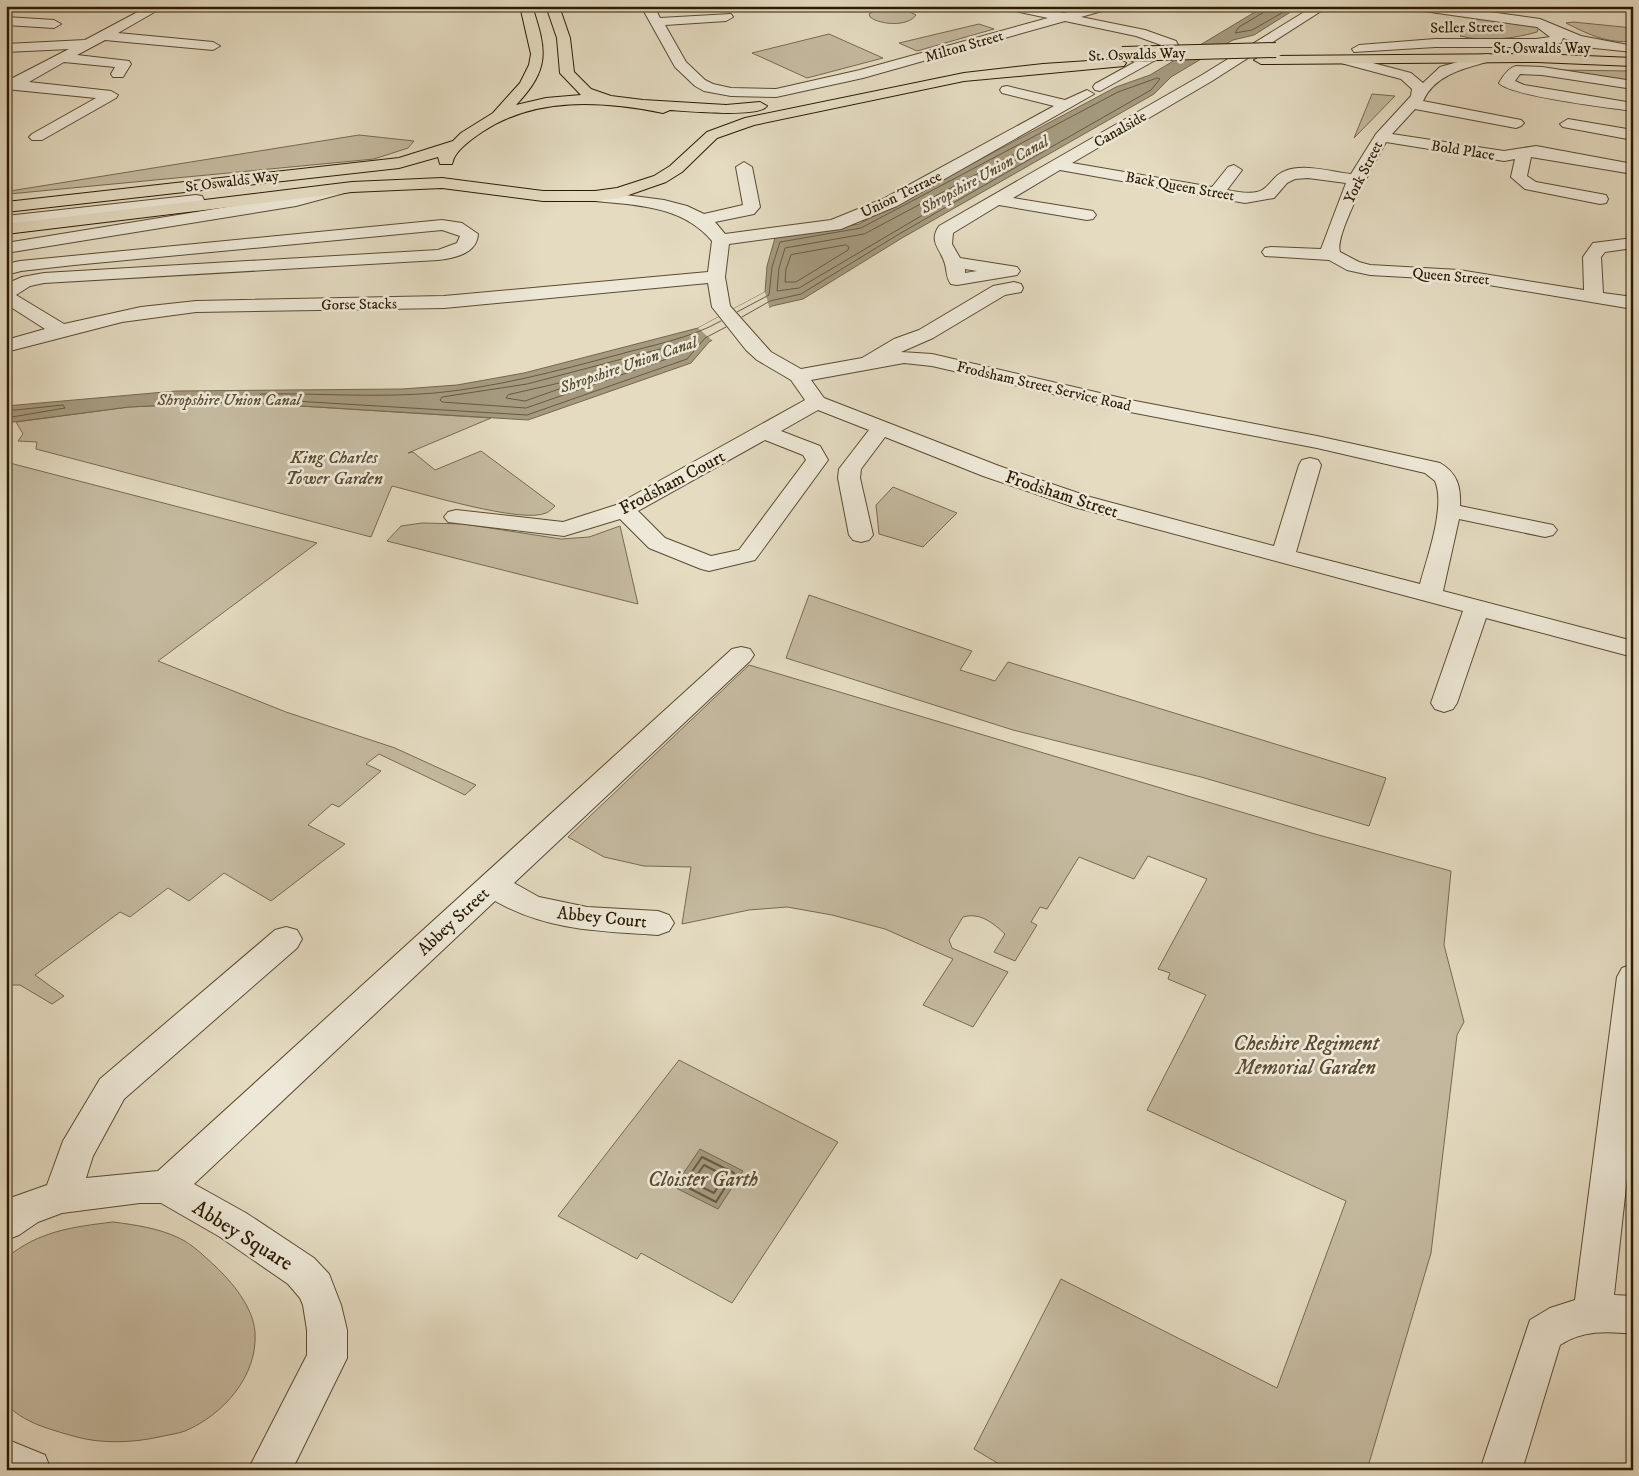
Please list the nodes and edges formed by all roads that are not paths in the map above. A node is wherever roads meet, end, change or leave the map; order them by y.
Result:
1 (159, 6) edge
2 (526, 6) edge
3 (552, 6) edge
4 (647, 6) edge
5 (1011, 6) edge
6 (1104, 6) edge
7 (1323, 6) edge
8 (1416, 6) edge
9 (1463, 10) edge
10 (43, 14) dead end
11 (726, 17) dead end
12 (1067, 17) junction
13 (6, 21) edge
14 (28, 22) junction
15 (656, 22) junction
16 (54, 24) dead end
17 (1547, 26) junction
18 (1455, 33) dead end
19 (104, 36) junction
20 (88, 44) junction
21 (213, 46) dead end
22 (6, 48) edge
23 (1359, 49) junction
24 (1632, 53) edge
25 (62, 58) junction
26 (1486, 58) junction
27 (1120, 59) junction
28 (1346, 60) junction
29 (962, 67) junction
30 (118, 74) dead end
31 (1207, 78) junction
32 (1234, 79) dead end
33 (823, 84) junction
34 (9, 86) edge
35 (1633, 86) edge
36 (1100, 87) dead end
37 (1007, 90) dead end
38 (1087, 94) dead end
39 (614, 100) junction
40 (1415, 102) junction
41 (646, 104) junction
42 (1068, 105) junction
43 (1633, 107) edge
44 (497, 116) junction
45 (1516, 123) dead end
46 (1568, 124) dead end
47 (1633, 135) edge
48 (37, 137) dead end
49 (1381, 137) junction
50 (702, 142) junction
51 (454, 145) junction
52 (1524, 152) junction
53 (1057, 165) junction
54 (744, 167) dead end
55 (1633, 169) edge
56 (1234, 170) dead end
57 (1356, 180) junction
58 (352, 187) junction
59 (482, 187) junction
60 (1216, 193) junction
61 (595, 196) junction
62 (1600, 199) dead end
63 (250, 200) junction
64 (997, 200) junction
65 (6, 207) edge
66 (1087, 215) dead end
67 (702, 220) junction
68 (6, 221) edge
69 (6, 229) edge
70 (720, 240) junction
71 (1633, 243) edge
72 (6, 248) edge
73 (1271, 252) dead end
74 (949, 254) dead end
75 (1332, 255) junction
76 (6, 270) edge
77 (716, 277) junction
78 (1019, 285) dead end
79 (6, 296) edge
80 (1594, 297) junction
81 (1633, 303) edge
82 (61, 331) junction
83 (6, 346) edge
84 (868, 363) junction
85 (798, 376) junction
86 (817, 402) junction
87 (881, 428) junction
88 (764, 432) junction
89 (1310, 465) dead end
90 (624, 510) junction
91 (1448, 510) junction
92 (456, 517) dead end
93 (1545, 530) dead end
94 (861, 534) dead end
95 (1282, 557) junction
96 (1429, 596) junction
97 (1476, 609) junction
98 (1633, 648) edge
99 (741, 655) dead end
100 (1444, 703) dead end
101 (492, 885) junction
102 (658, 923) dead end
103 (286, 939) dead end
104 (1633, 976) edge
105 (166, 1187) junction
106 (62, 1197) junction
107 (6, 1223) edge
108 (1633, 1314) edge
109 (1592, 1315) junction
110 (6, 1460) edge
111 (30, 1470) edge
112 (270, 1470) edge
113 (1500, 1470) edge

1 - 19 street
2 - 44 highway
3 - 39 highway
4 - 15 street, Milton Street
5 - 12 street
6 - 12 street, Milton Street
7 - 31 street, Canalside
8 - 9 street, Seller Street
9 - 17 street, Seller Street
9 - 18 street
10 - 14 street
11 - 15 street
12 - 33 street, Milton Street
12 - 36 street
13 - 14 street
14 - 16 street
15 - 33 street, Milton Street
17 - 23 street, Seller Street
17 - 24 street, Seller Street
19 - 20 street
19 - 21 street
20 - 22 street
20 - 25 street
23 - 24 highway, St. Oswalds Way
23 - 27 highway, St. Oswalds Way, bridge
24 - 26 highway, St. Oswalds Way
25 - 30 street
25 - 34 street
26 - 28 highway, St. Oswalds Way
26 - 40 street, York Street
27 - 28 highway, St. Oswalds Way
27 - 29 highway, St. Oswalds Way
27 - 50 highway, St. Oswalds Way
28 - 40 street
29 - 33 street, Milton Street
29 - 41 highway, St. Oswalds Way
31 - 32 street
31 - 53 street, Canalside
34 - 48 street
35 - 43 street
37 - 42 street
38 - 42 street, Union Terrace
39 - 41 highway
39 - 44 highway
40 - 45 street
40 - 49 street, York Street
41 - 50 highway
42 - 70 street, Union Terrace
44 - 51 highway, St Oswalds Way
46 - 47 street
49 - 52 street, Bold Place
49 - 57 street, York Street
50 - 61 highway, St. Oswalds Way
51 - 59 highway
51 - 65 highway, St Oswalds Way
52 - 55 street, Bold Place
52 - 62 street
53 - 60 street, Back Queen Street
53 - 64 street, Canalside
54 - 67 street
56 - 60 street
57 - 60 street, Back Queen Street
57 - 75 street, York Street
58 - 59 highway, St Oswalds Way
58 - 63 highway, St Oswalds Way
58 - 72 street
59 - 61 highway, St. Oswalds Way
61 - 67 street
63 - 68 street
63 - 69 highway, St Oswalds Way
64 - 66 street
64 - 74 street, Canalside
67 - 70 street
70 - 77 street
71 - 80 street
73 - 75 street, Queen Street
75 - 80 street, Queen Street
76 - 79 street
77 - 82 street, Gorse Stacks
77 - 85 street
78 - 84 street
79 - 82 street
80 - 81 street, Queen Street
82 - 83 street, Gorse Stacks
84 - 85 street, Frodsham Street Service Road
84 - 91 street, Frodsham Street Service Road
85 - 86 street
86 - 87 street, Frodsham Street
86 - 88 street, Frodsham Court
87 - 94 street
87 - 95 street, Frodsham Street
88 - 90 street, Frodsham Court
88 - 90 street
89 - 95 street
90 - 92 street, Frodsham Court
91 - 93 street
91 - 96 street
95 - 96 street, Frodsham Street
96 - 97 street, Frodsham Street
97 - 98 street, Frodsham Street
97 - 100 street
99 - 101 street, Abbey Street
101 - 102 street, Abbey Court
101 - 105 street, Abbey Street
103 - 106 street
104 - 109 street
105 - 106 street, Abbey Square
105 - 112 street, Abbey Square
106 - 107 street, Abbey Square
108 - 109 street
109 - 113 street
110 - 111 street

